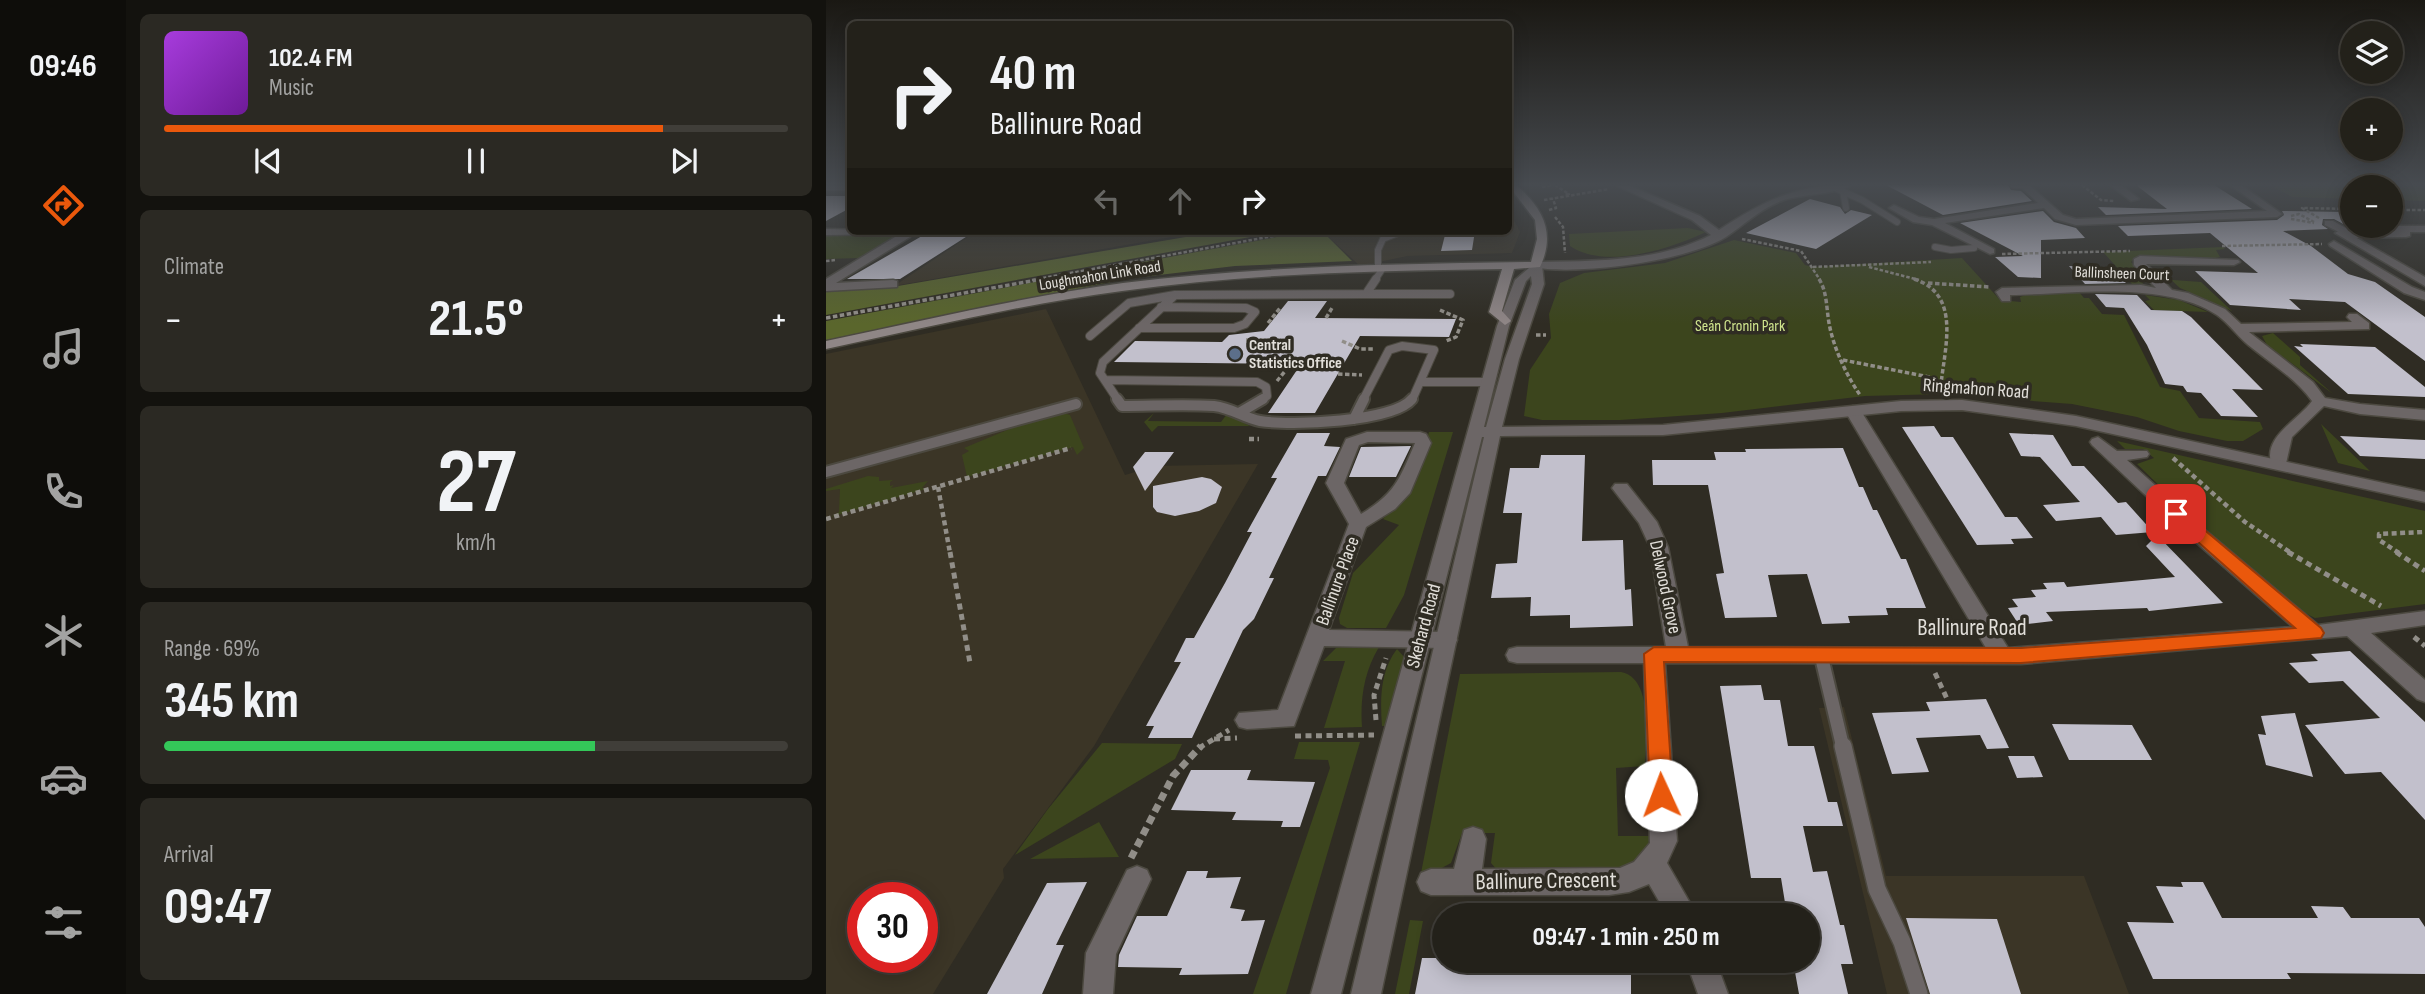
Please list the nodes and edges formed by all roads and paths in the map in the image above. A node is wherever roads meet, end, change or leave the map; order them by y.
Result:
1 (1543, 231) edge
2 (1562, 231) edge
3 (1712, 231) edge
4 (1726, 231) edge
5 (1950, 231) edge
6 (826, 232) edge
7 (847, 232) edge
8 (1722, 234) junction
9 (906, 235) edge
10 (1272, 235) edge
11 (1278, 235) edge
12 (1393, 235) edge
13 (1735, 238) dead end
14 (2347, 238) edge
15 (1233, 243) junction
16 (1563, 243) dead end
17 (2334, 244) joint
18 (1956, 245) dead end
19 (1974, 245) junction
20 (1935, 247) dead end
21 (2218, 249) joint
22 (2137, 250) dead end
23 (1994, 253) joint
24 (1939, 261) dead end
25 (1508, 265) junction
26 (1536, 265) junction
27 (1858, 265) junction
28 (1813, 267) junction
29 (1380, 268) junction
30 (2425, 282) edge
31 (893, 284) dead end
32 (826, 285) edge
33 (2167, 292) junction
34 (1366, 294) junction
35 (1451, 294) dead end
36 (1175, 295) junction
37 (2425, 296) edge
38 (2006, 298) dead end
39 (1161, 307) junction
40 (1438, 309) dead end
41 (2353, 317) dead end
42 (826, 318) edge
43 (1504, 321) junction
44 (1139, 328) junction
45 (2239, 328) junction
46 (1090, 336) dead end
47 (1241, 340) dead end
48 (1271, 340) dead end
49 (1342, 341) dead end
50 (826, 345) edge
51 (1431, 348) junction
52 (1391, 349) junction
53 (1294, 360) dead end
54 (1842, 360) junction
55 (1106, 380) junction
56 (1420, 382) junction
57 (1489, 382) junction
58 (1941, 384) junction
59 (1266, 387) junction
60 (2319, 401) junction
61 (1076, 404) dead end
62 (1858, 405) junction
63 (1951, 405) junction
64 (1239, 413) junction
65 (2425, 415) edge
66 (1354, 419) junction
67 (1484, 432) junction
68 (2098, 442) dead end
69 (1071, 448) dead end
70 (2168, 451) dead end
71 (2141, 454) dead end
72 (2114, 456) junction
73 (2279, 464) junction
74 (826, 472) edge
75 (938, 487) junction
76 (1621, 488) dead end
77 (2425, 497) edge
78 (826, 519) edge
79 (1358, 524) junction
80 (2425, 532) edge
81 (2425, 571) edge
82 (2388, 611) dead end
83 (2425, 618) edge
84 (2353, 629) junction
85 (2314, 633) junction
86 (1317, 638) junction
87 (1420, 639) junction
88 (1446, 640) junction
89 (1654, 654) junction
90 (1678, 654) junction
91 (1821, 654) junction
92 (1517, 655) dead end
93 (2002, 656) junction
94 (970, 663) dead end
95 (1933, 669) dead end
96 (2425, 693) edge
97 (1948, 701) dead end
98 (1287, 728) junction
99 (1249, 729) junction
100 (1395, 735) junction
101 (1213, 739) junction
102 (1473, 839) dead end
103 (1653, 865) junction
104 (1137, 879) joint
105 (1431, 882) dead end
106 (1466, 882) junction
107 (1676, 903) edge
108 (1705, 973) edge
109 (1098, 994) edge
110 (1326, 994) edge
111 (1366, 994) edge
112 (1713, 994) edge
113 (1919, 994) edge

1 - 26 main road, Skehard Road
2 - 16 path
3 - 8 street
4 - 8 street
5 - 19 street
6 - 7 street
8 - 26 street
9 - 32 street
10 - 15 path
11 - 15 path
12 - 29 lane
13 - 28 path
14 - 30 street
15 - 42 path
17 - 21 path
17 - 37 street
18 - 19 street
19 - 20 lane
19 - 23 street
21 - 33 street
22 - 23 path
24 - 27 path
25 - 26 main road, Loughmahon Link Road
25 - 29 main road, Loughmahon Link Road
25 - 43 main road
26 - 43 street, Skehard Road
26 - 67 street, Skehard Road
27 - 28 path
27 - 58 path
28 - 54 path
29 - 34 lane
29 - 50 main road, Loughmahon Link Road
31 - 32 street
33 - 38 street, Ballinsheen Court
33 - 45 street, Ballinsheen Court
34 - 35 lane
34 - 36 lane
36 - 39 lane
36 - 46 lane
39 - 44 lane
39 - 44 lane
40 - 51 path
41 - 45 street
43 - 57 street, Skehard Road
44 - 55 lane
45 - 60 street, Ballinsheen Court
47 - 48 path
49 - 52 path
51 - 52 lane
51 - 56 lane
52 - 66 lane
53 - 59 path
54 - 58 path
54 - 62 path
55 - 59 lane
55 - 64 lane
56 - 57 lane
56 - 66 lane
57 - 67 street, Skehard Road
58 - 63 path
59 - 64 lane
60 - 65 street
60 - 73 street
61 - 74 lane
62 - 63 street, Ringmahon Road
62 - 67 street, Ringmahon Road
62 - 93 street
63 - 73 street, Ringmahon Road
64 - 66 lane
67 - 87 street, Skehard Road
67 - 88 street, Skehard Road
68 - 72 street
69 - 75 path
70 - 82 path
71 - 72 street
72 - 85 street
73 - 77 street, Ringmahon Road
75 - 78 path
75 - 94 path
76 - 90 street, Delwood Grove
79 - 79 street, Ballinure Place
79 - 86 street, Ballinure Place
80 - 81 path
83 - 84 street, Ballinure Road
84 - 85 street, Ballinure Road
84 - 96 street
85 - 93 street, Ballinure Road
86 - 87 street, Ballinure Place
86 - 98 street, Ballinure Place
87 - 88 street, Ballinure Place
87 - 100 street, Skehard Road
88 - 111 street, Skehard Road
89 - 90 street, Ballinure Road
89 - 92 street, Ballinure Road
89 - 103 street
90 - 91 street, Ballinure Road
91 - 93 street, Ballinure Road
91 - 113 lane
95 - 97 path
98 - 99 street
98 - 100 path
99 - 101 path
99 - 101 path
100 - 110 street, Skehard Road
101 - 104 path
102 - 106 street
103 - 106 street, Ballinure Crescent
103 - 107 street
104 - 109 street
105 - 106 street, Ballinure Crescent
108 - 112 street

